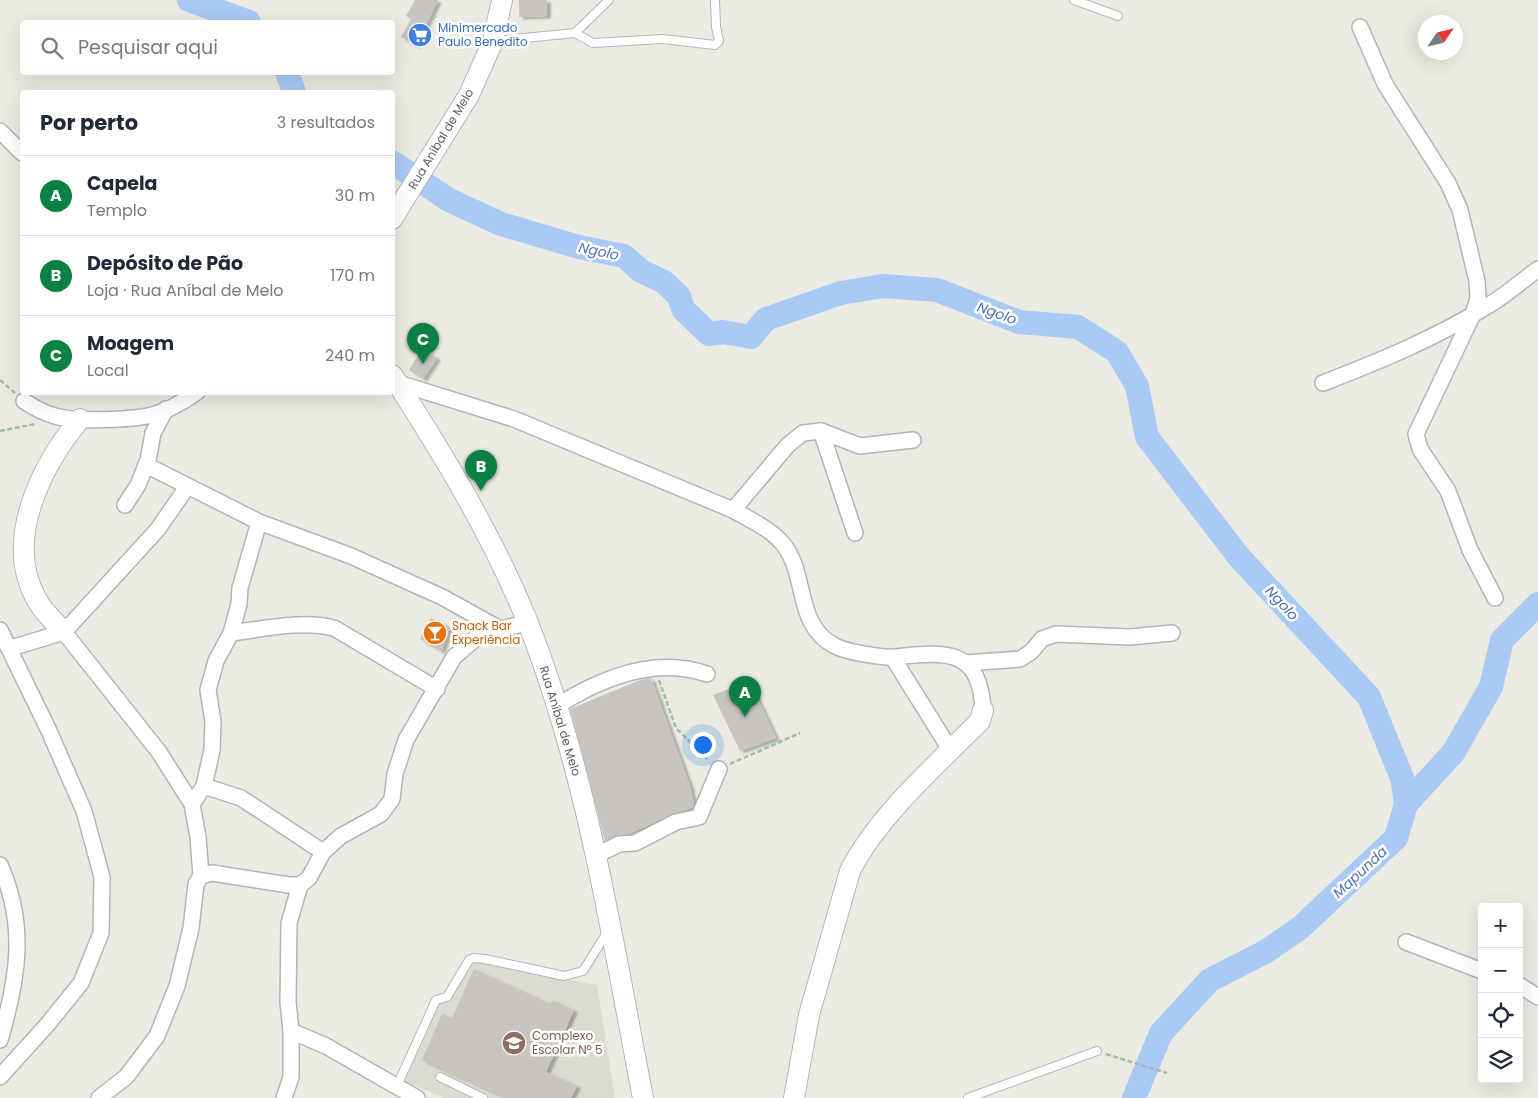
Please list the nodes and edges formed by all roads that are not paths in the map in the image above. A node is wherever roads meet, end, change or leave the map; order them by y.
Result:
1 (502, 0) edge
2 (609, 0) edge
3 (715, 0) edge
4 (1074, 0) edge
5 (1118, 16) dead end
6 (1360, 27) dead end
7 (575, 33) junction
8 (493, 41) junction
9 (0, 131) edge
10 (20, 151) edge
11 (395, 214) edge
12 (1538, 269) edge
13 (1473, 314) junction
14 (395, 379) edge
15 (1323, 383) dead end
16 (192, 395) edge
17 (24, 401) road end
18 (166, 409) junction
19 (80, 419) junction
20 (821, 431) junction
21 (913, 440) dead end
22 (146, 465) junction
23 (187, 487) junction
24 (125, 505) dead end
25 (733, 510) junction
26 (259, 522) junction
27 (855, 533) dead end
28 (1495, 598) dead end
29 (528, 623) junction
30 (500, 629) junction
31 (0, 630) edge
32 (64, 632) junction
33 (230, 632) junction
34 (1172, 633) dead end
35 (11, 648) junction
36 (893, 658) junction
37 (965, 662) junction
38 (707, 674) dead end
39 (437, 689) junction
40 (557, 706) junction
41 (983, 710) joint
42 (951, 751) junction
43 (719, 769) road end
44 (204, 786) junction
45 (192, 804) junction
46 (323, 852) junction
47 (595, 856) junction
48 (0, 866) edge
49 (201, 876) junction
50 (300, 885) junction
51 (610, 928) junction
52 (1406, 942) dead end
53 (1478, 969) edge
54 (1523, 988) edge
55 (1538, 998) edge
56 (291, 1031) junction
57 (0, 1040) edge
58 (1097, 1051) road end
59 (0, 1077) edge
60 (440, 1077) dead end
61 (395, 1093) edge
62 (99, 1098) edge
63 (284, 1098) edge
64 (417, 1098) edge
65 (483, 1098) edge
66 (643, 1098) edge
67 (794, 1098) edge
68 (968, 1098) edge

1 - 8 street, Rua Aníbal de Melo
2 - 7 lane
3 - 7 lane
4 - 5 lane
6 - 13 street
7 - 8 lane
8 - 11 street, Rua Aníbal de Melo
9 - 10 street
12 - 13 street
13 - 15 street
13 - 28 street
14 - 25 street
14 - 29 street, Rua Aníbal de Melo
16 - 18 street
17 - 19 street
18 - 19 street
18 - 22 street
19 - 32 street
20 - 21 street
20 - 25 street
20 - 27 street
22 - 23 street
22 - 24 street
23 - 26 street
23 - 32 street
25 - 36 street
26 - 30 street
26 - 33 street
29 - 30 street
29 - 40 street, Rua Aníbal de Melo
30 - 39 street
31 - 35 street
32 - 35 street
32 - 45 street
33 - 39 street
33 - 44 street
34 - 37 street
35 - 59 street
36 - 37 street
36 - 42 street
37 - 41 street
38 - 40 street
39 - 46 street
40 - 47 street, Rua Aníbal de Melo
41 - 42 street
42 - 67 street
43 - 47 street
44 - 45 street
44 - 46 street
45 - 49 street
46 - 50 street
47 - 51 street, Rua Aníbal de Melo
48 - 57 street
49 - 50 street
49 - 62 street
50 - 56 street
51 - 61 lane
51 - 66 street, Rua Aníbal de Melo
52 - 53 street
54 - 55 street
56 - 61 street
56 - 63 street
58 - 68 lane
60 - 65 lane
61 - 64 street

